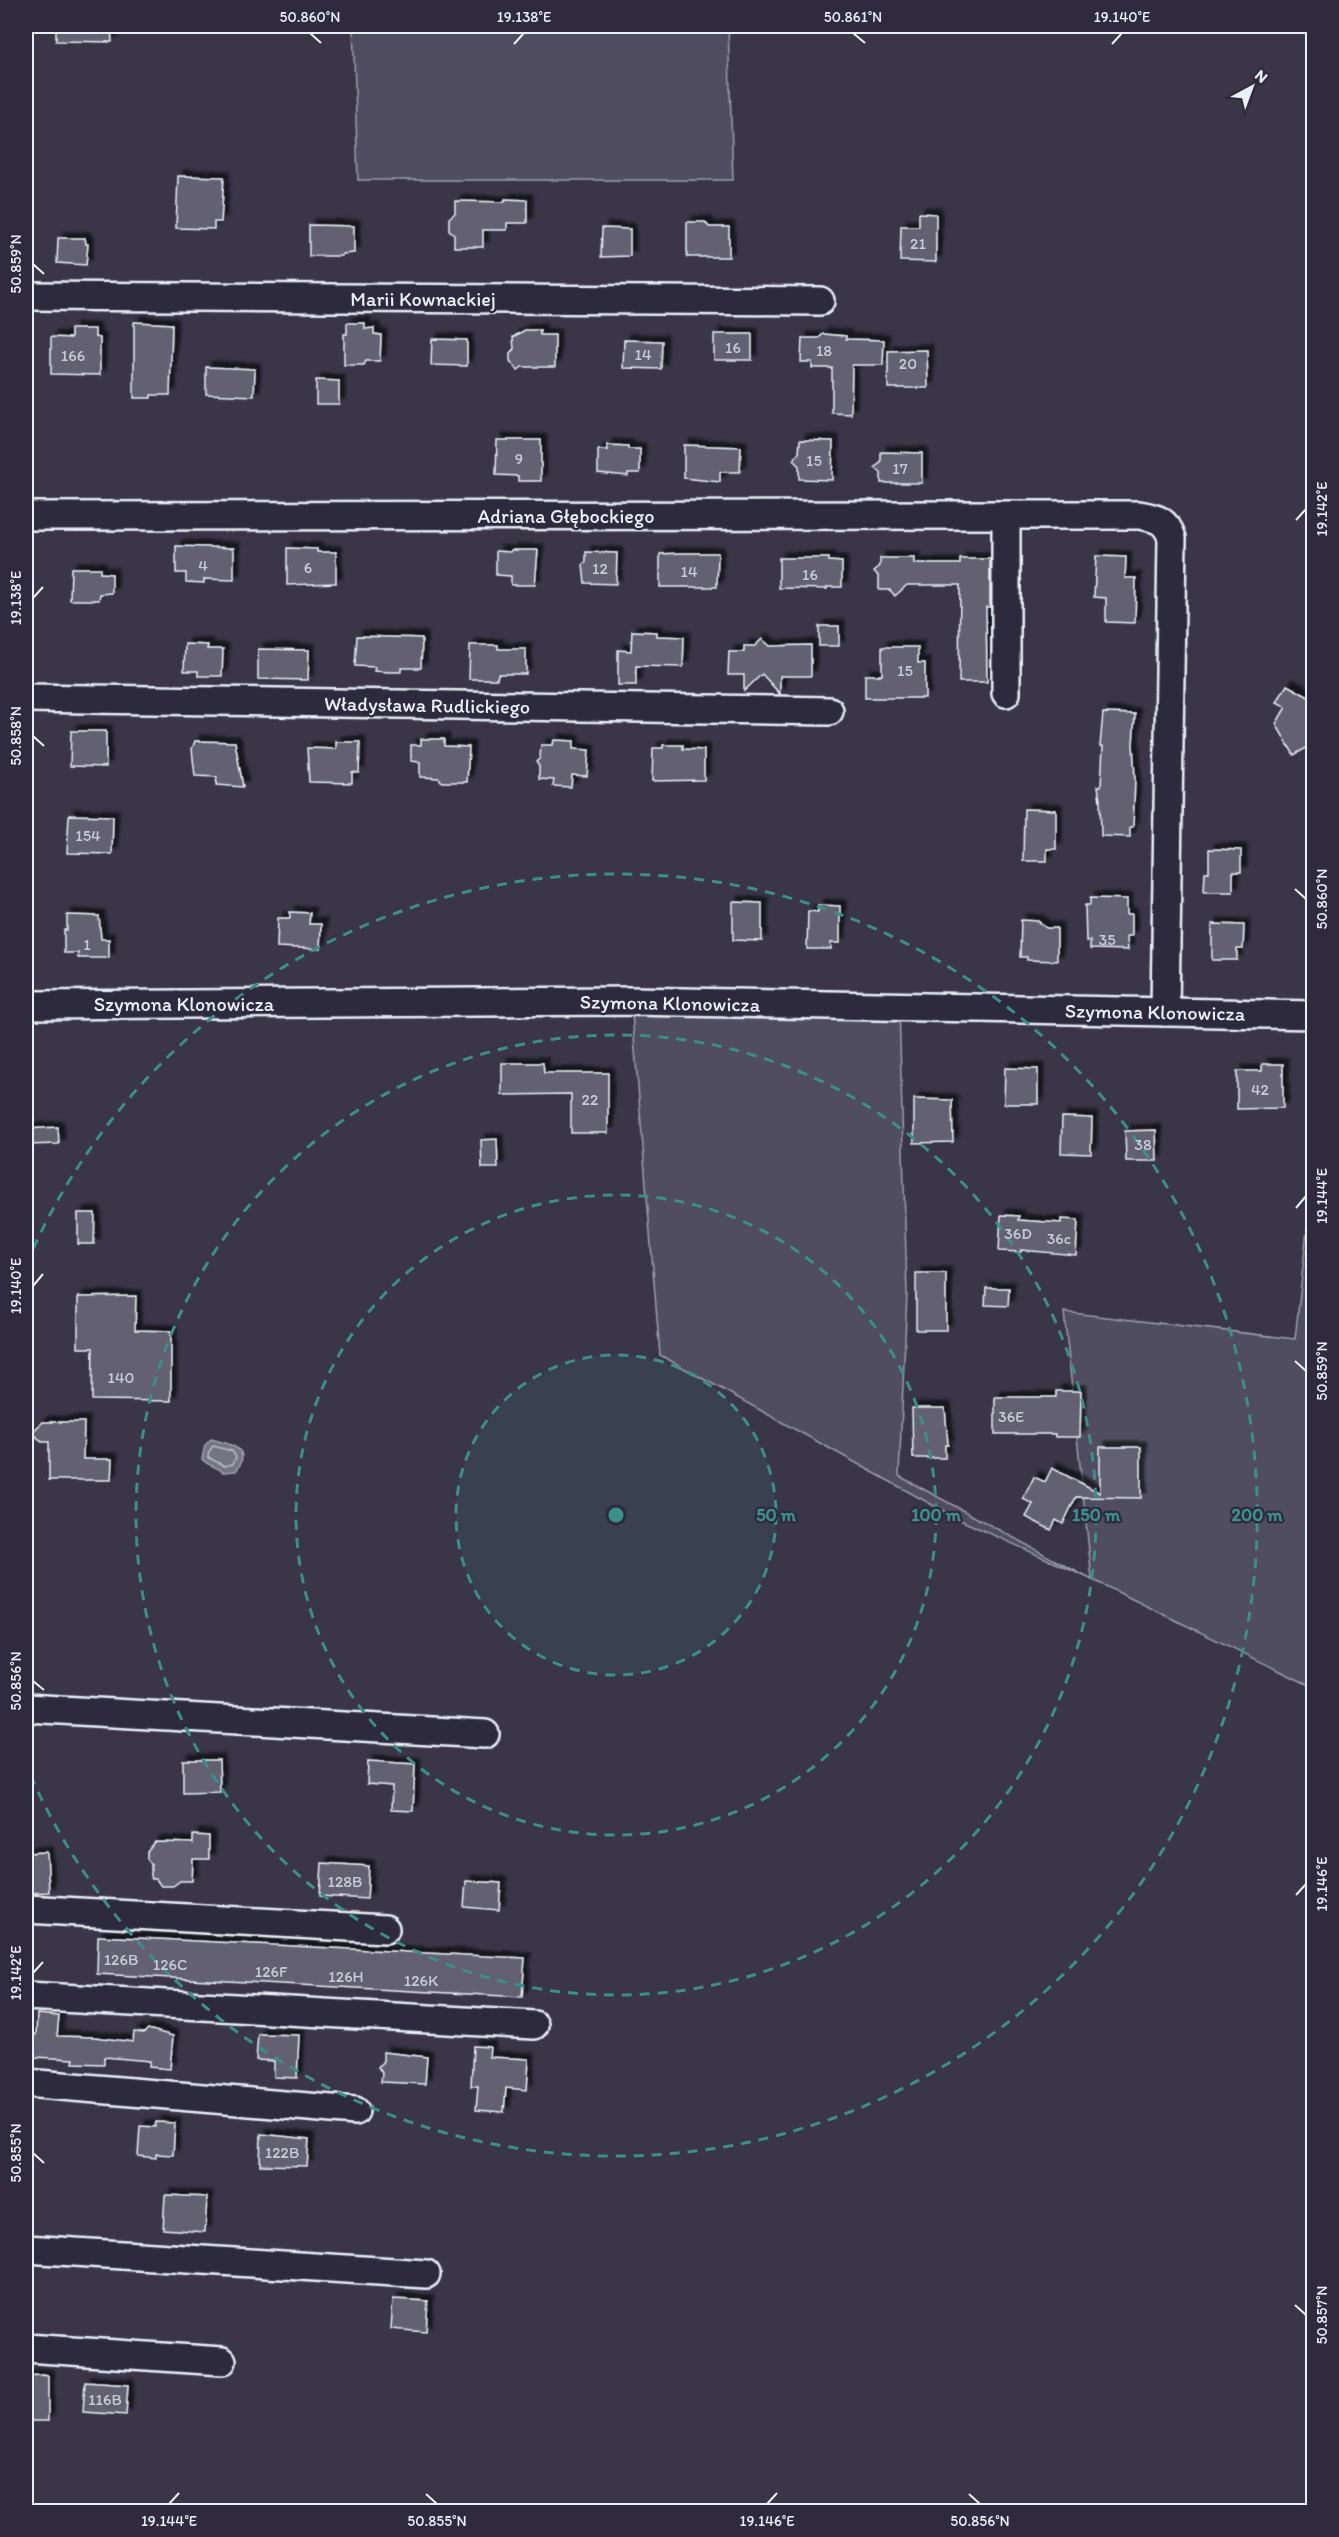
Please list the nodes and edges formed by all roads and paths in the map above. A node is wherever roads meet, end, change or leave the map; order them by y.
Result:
1 (26, 296) edge
2 (820, 301) dead end
3 (26, 516) edge
4 (1006, 516) junction
5 (1006, 693) dead end
6 (26, 698) edge
7 (829, 711) dead end
8 (26, 1005) edge
9 (1165, 1012) junction
10 (1314, 1015) edge
11 (26, 1708) edge
12 (485, 1734) dead end
13 (26, 1909) edge
14 (385, 1929) dead end
15 (26, 1996) edge
16 (534, 2025) dead end
17 (26, 2083) edge
18 (355, 2111) dead end
19 (26, 2248) edge
20 (426, 2274) dead end
21 (26, 2348) edge
22 (222, 2361) dead end

1 - 2 street, Marii Kownackiej
3 - 4 street, Adriana Głębockiego
4 - 5 street
4 - 9 street, Adriana Głębockiego
6 - 7 street, Władysława Rudlickiego
8 - 9 street, Szymona Klonowicza
9 - 10 street, Szymona Klonowicza
11 - 12 street
13 - 14 street
15 - 16 street
17 - 18 street
19 - 20 street
21 - 22 street

